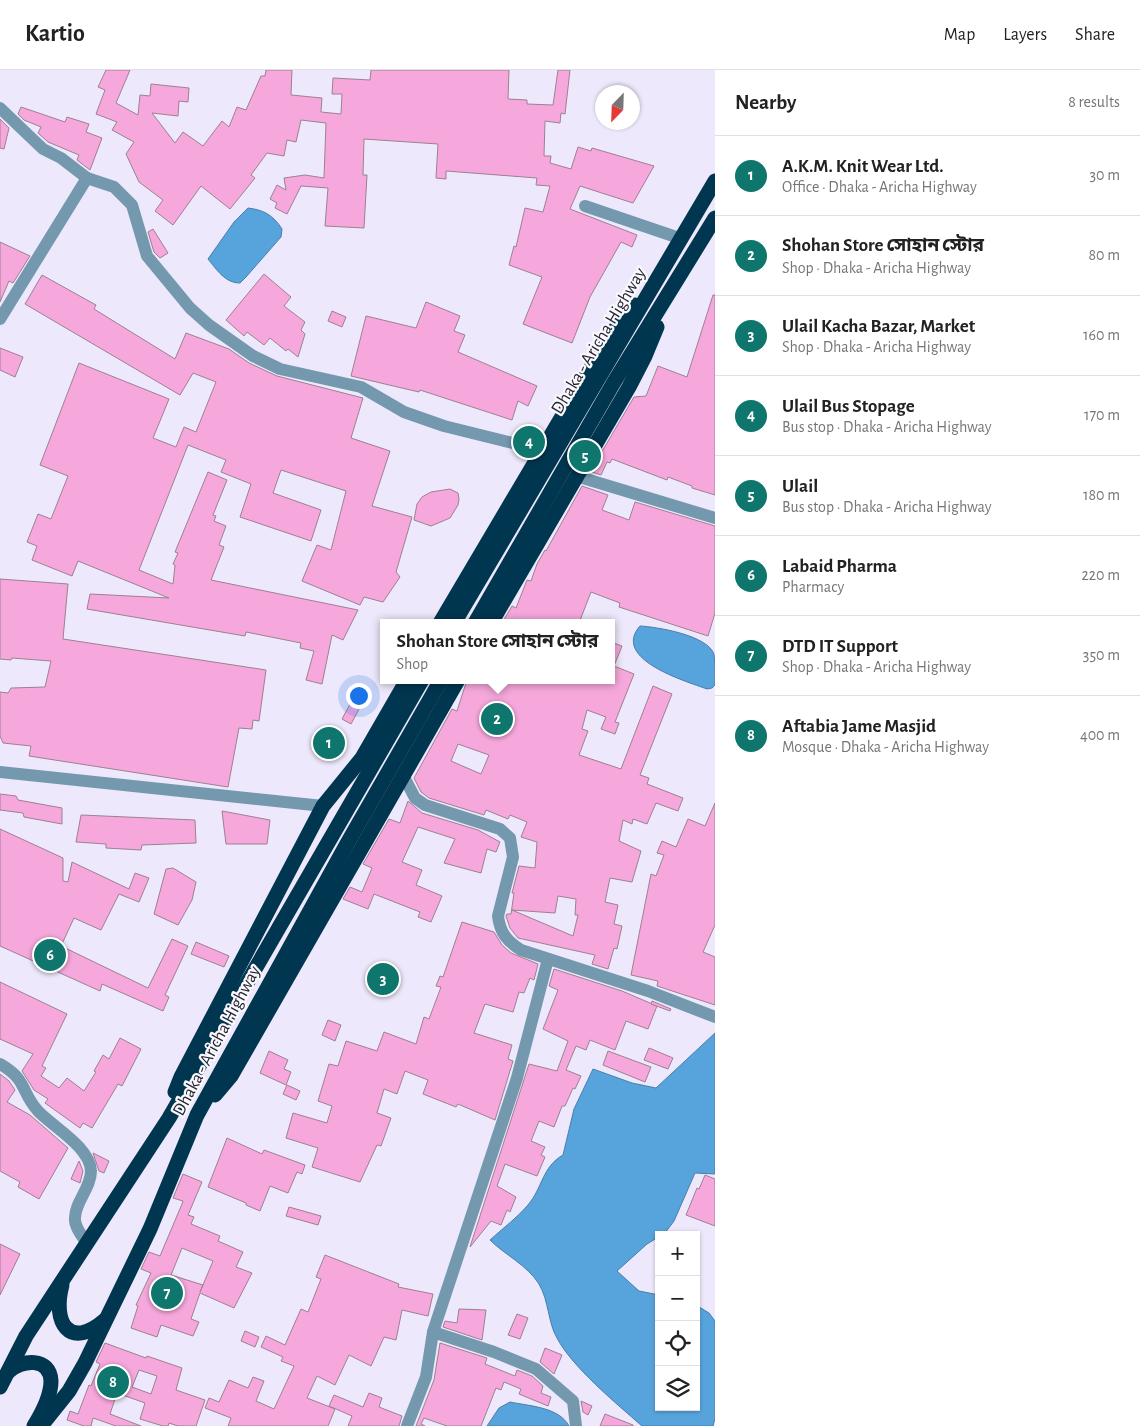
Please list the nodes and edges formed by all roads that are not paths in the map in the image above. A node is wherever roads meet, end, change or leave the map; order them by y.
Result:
1 (0, 108) edge
2 (87, 178) junction
3 (715, 181) edge
4 (585, 206) dead end
5 (715, 218) edge
6 (682, 239) junction
7 (655, 284) junction
8 (669, 292) junction
9 (0, 319) edge
10 (541, 450) junction
11 (576, 476) junction
12 (715, 518) edge
13 (442, 619) edge
14 (456, 619) edge
15 (476, 619) edge
16 (493, 619) edge
17 (405, 684) edge
18 (420, 684) edge
19 (439, 684) edge
20 (456, 684) edge
21 (0, 772) edge
22 (403, 775) junction
23 (323, 806) junction
24 (548, 959) junction
25 (715, 1016) edge
26 (0, 1064) edge
27 (196, 1115) junction
28 (169, 1118) junction
29 (86, 1242) junction
30 (64, 1276) junction
31 (108, 1318) junction
32 (433, 1332) junction
33 (3, 1381) edge
34 (34, 1426) edge
35 (41, 1426) edge
36 (407, 1426) edge
37 (576, 1426) edge

1 - 2 street
2 - 9 street
2 - 10 street
3 - 6 highway, Dhaka - Aricha Highway
4 - 6 street
5 - 8 highway, Dhaka - Aricha Highway
6 - 7 highway, Dhaka - Aricha Highway
7 - 10 highway
7 - 14 highway, Dhaka - Aricha Highway
8 - 11 highway
8 - 15 highway, Dhaka - Aricha Highway
10 - 13 highway
11 - 12 street
11 - 16 highway
17 - 23 highway
18 - 28 highway, Dhaka - Aricha Highway
19 - 27 highway, Dhaka - Aricha Highway
20 - 22 highway
21 - 23 street
22 - 24 street
22 - 27 highway
23 - 28 highway
24 - 25 street
24 - 32 street
26 - 29 street
27 - 31 highway, Dhaka - Aricha Highway
28 - 29 highway, Dhaka - Aricha Highway
29 - 30 highway, Dhaka - Aricha Highway
30 - 31 highway
30 - 33 highway, Dhaka - Aricha Highway
31 - 35 highway, Dhaka - Aricha Highway
32 - 36 street
32 - 37 street
33 - 34 highway

